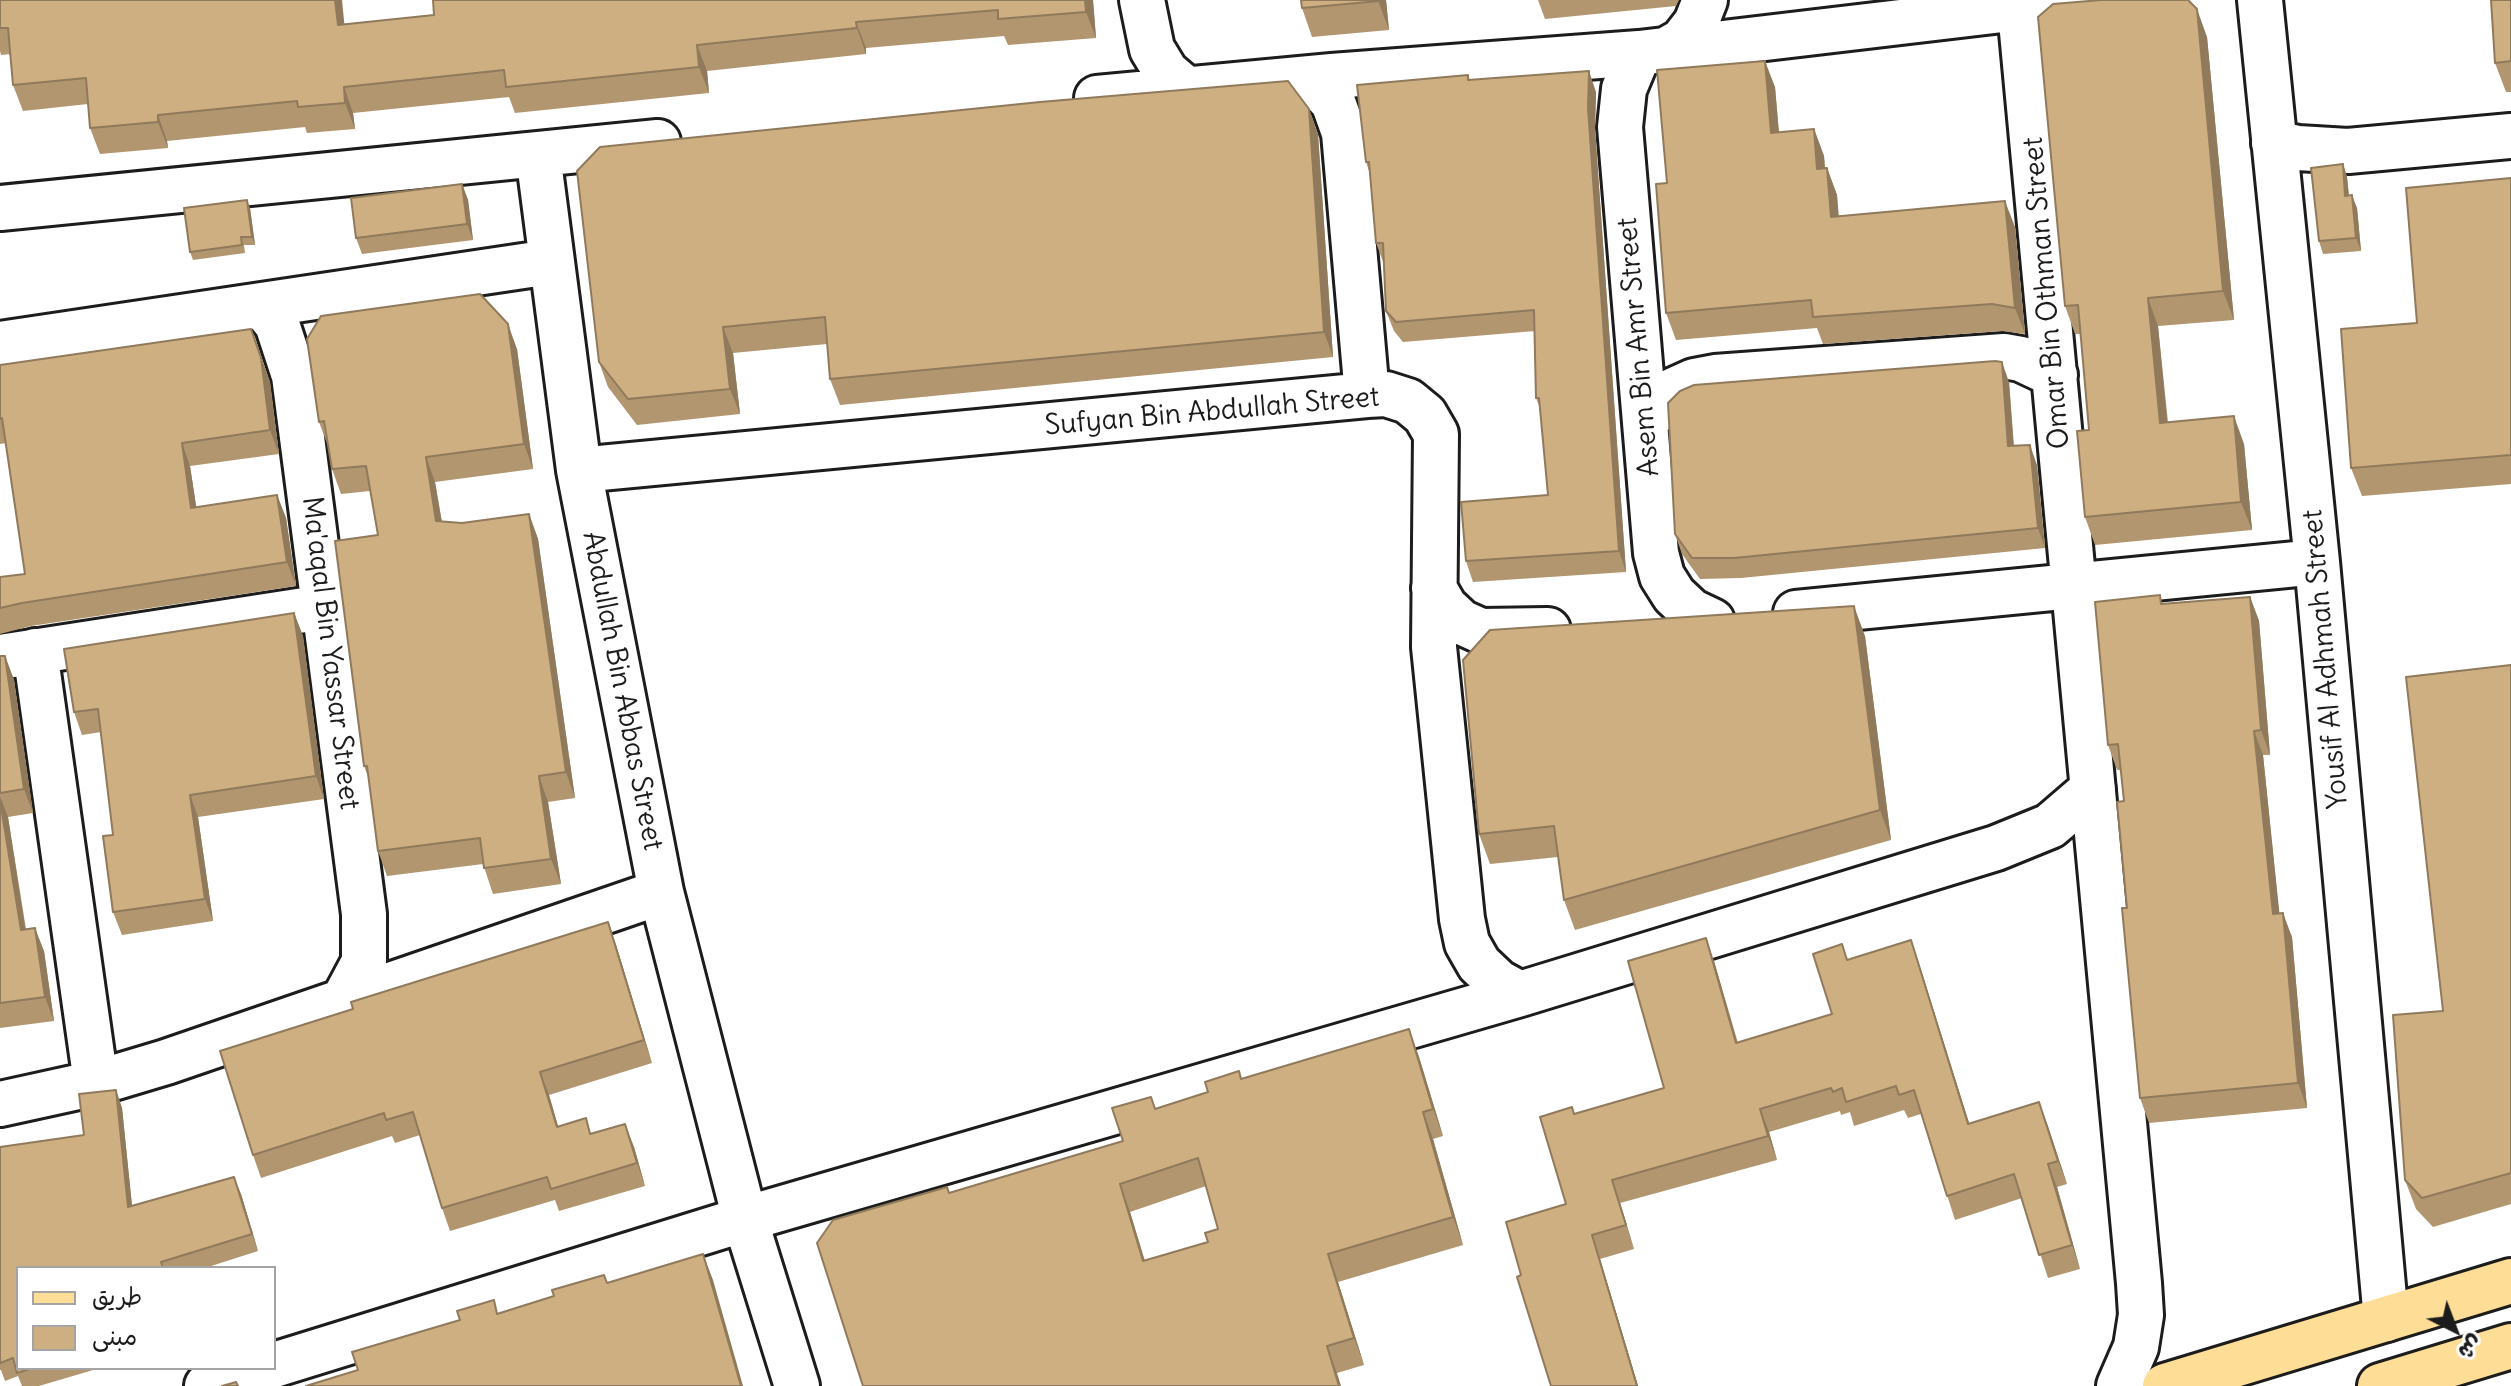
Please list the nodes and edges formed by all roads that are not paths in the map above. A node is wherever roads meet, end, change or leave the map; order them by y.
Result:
1 (1142, 0) edge
2 (1705, 0) edge
3 (2087, 0) edge
4 (2260, 0) edge
5 (2020, 4) edge
6 (1652, 52) junction
7 (1310, 78) junction
8 (1186, 89) junction
9 (1059, 102) edge
10 (2511, 136) edge
11 (696, 139) edge
12 (2274, 143) junction
13 (538, 154) junction
14 (0, 208) edge
15 (550, 262) junction
16 (262, 305) junction
17 (1, 339) edge
18 (2055, 375) junction
19 (1367, 395) junction
20 (1647, 422) junction
21 (579, 470) junction
22 (2317, 562) junction
23 (2072, 586) junction
24 (1434, 588) junction
25 (324, 607) junction
26 (1712, 621) junction
27 (1652, 624) edge
28 (1592, 627) edge
29 (18, 654) edge
30 (2093, 789) junction
31 (661, 892) junction
32 (1520, 994) junction
33 (342, 1003) junction
34 (96, 1083) junction
35 (0, 1104) edge
36 (745, 1219) junction
37 (2511, 1281) edge
38 (2386, 1319) junction
39 (2504, 1354) edge
40 (276, 1364) edge
41 (259, 1370) edge
42 (207, 1386) edge
43 (797, 1386) edge
44 (2119, 1386) edge
45 (2165, 1386) edge
46 (2380, 1386) edge

1 - 8 street
2 - 6 street
3 - 5 street
4 - 12 street, Yousif Al Adhmah Street
5 - 6 street
5 - 18 street, Omar Bin Othman Street
6 - 7 street
6 - 20 street, Asem Bin Amr Street
7 - 8 street
7 - 19 street
8 - 9 street
10 - 12 street
11 - 13 street
12 - 22 street, Yousif Al Adhmah Street
13 - 14 street
13 - 15 street, Abdullah Bin Abbas Street
15 - 16 street
15 - 21 street, Abdullah Bin Abbas Street
16 - 17 street
16 - 25 street, Ma'aqal Bin Yassar Street
18 - 20 street
18 - 23 street, Omar Bin Othman Street
19 - 21 street, Sufyan Bin Abdullah Street
19 - 24 street, Sufyan Bin Abdullah Street
20 - 26 street, Asem Bin Amr Street
21 - 31 street, Abdullah Bin Abbas Street
22 - 23 street
22 - 38 street, Yousif Al Adhmah Street
23 - 26 street
23 - 30 street, Omar Bin Othman Street
24 - 28 street
24 - 32 street, Sufyan Bin Abdullah Street
25 - 29 street
25 - 33 street, Ma'aqal Bin Yassar Street
26 - 27 street
29 - 34 street
30 - 32 street
30 - 44 street, Omar Bin Othman Street
31 - 33 street
31 - 36 street, Abdullah Bin Abbas Street
32 - 36 street
33 - 34 street
34 - 35 street
36 - 40 street
36 - 43 street, Abdullah Bin Abbas Street
37 - 38 main road
38 - 45 main road
39 - 46 main road
41 - 42 street

